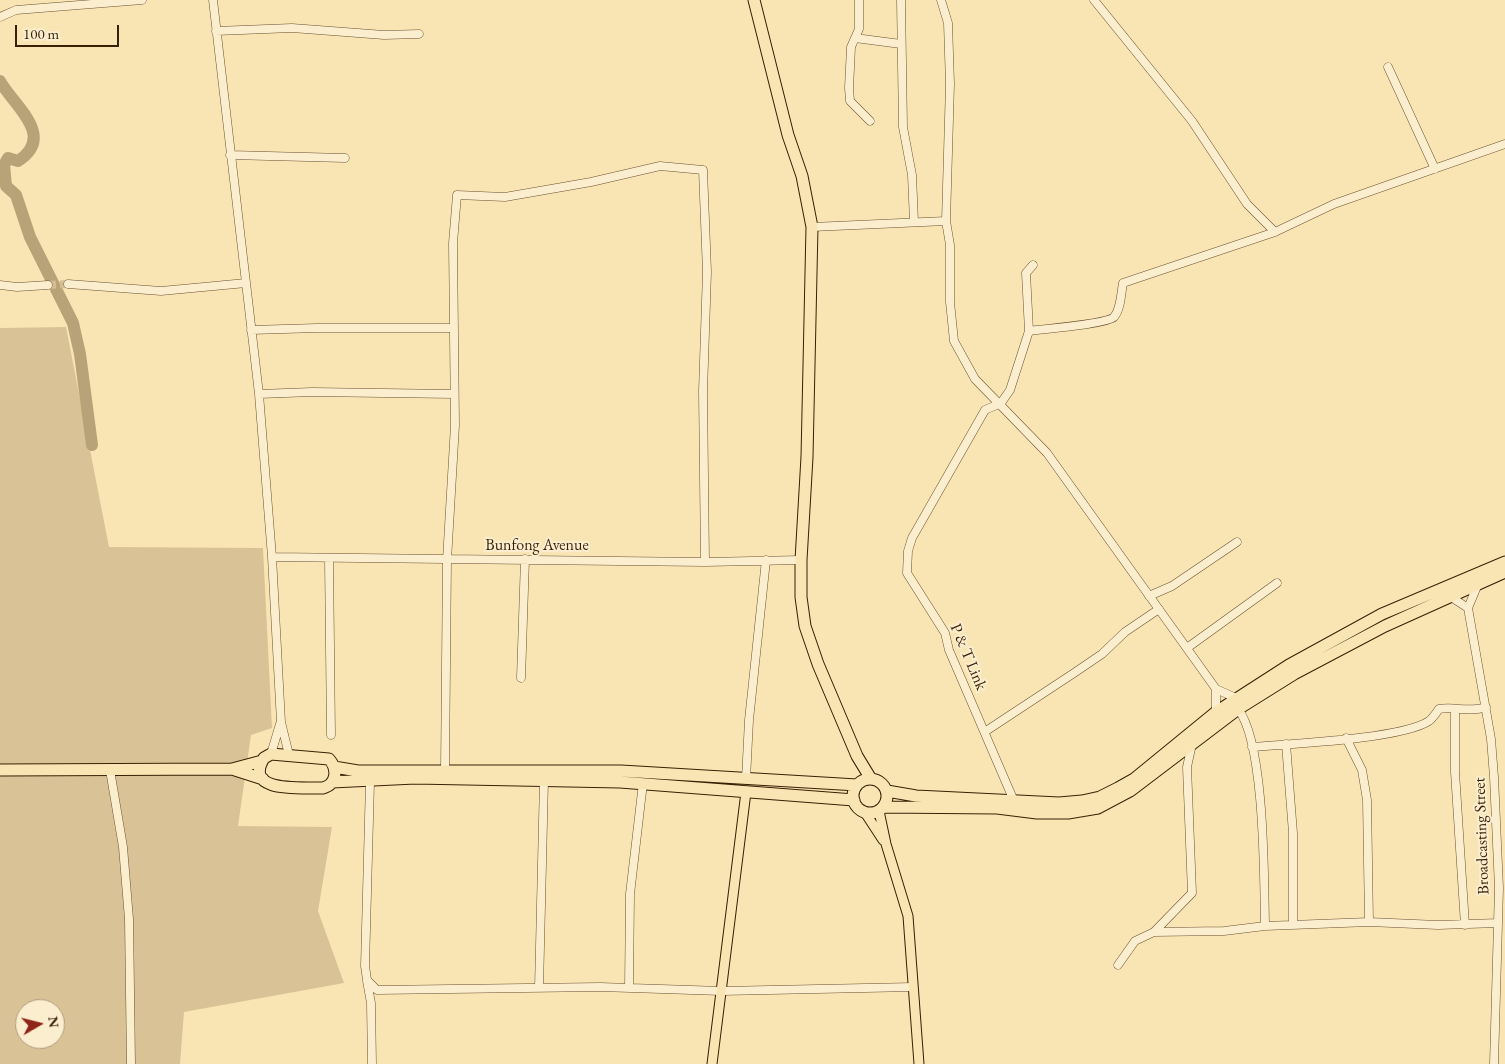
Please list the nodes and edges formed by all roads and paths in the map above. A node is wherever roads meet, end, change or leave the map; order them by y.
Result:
1 (142, 0) edge
2 (214, 0) edge
3 (754, 0) edge
4 (859, 0) edge
5 (901, 0) edge
6 (941, 0) edge
7 (1094, 0) edge
8 (0, 17) edge
9 (216, 31) junction
10 (419, 34) dead end
11 (855, 38) junction
12 (901, 44) junction
13 (1388, 67) dead end
14 (870, 121) dead end
15 (1505, 144) edge
16 (230, 155) junction
17 (345, 158) dead end
18 (1435, 169) junction
19 (946, 221) junction
20 (914, 222) junction
21 (812, 227) junction
22 (1275, 232) junction
23 (1033, 265) dead end
24 (246, 283) junction
25 (68, 284) tunnel mouth
26 (0, 285) edge
27 (48, 285) tunnel mouth
28 (453, 328) junction
29 (252, 330) junction
30 (1029, 332) junction
31 (259, 394) junction
32 (454, 394) junction
33 (1001, 403) junction
34 (1237, 542) dead end
35 (272, 557) junction
36 (524, 559) junction
37 (330, 560) junction
38 (447, 560) junction
39 (766, 560) junction
40 (801, 560) junction
41 (705, 562) junction
42 (1505, 562) edge
43 (1505, 572) edge
44 (1277, 583) dead end
45 (1478, 584) junction
46 (1149, 596) junction
47 (1451, 597) junction
48 (1468, 608) junction
49 (1159, 609) junction
50 (1187, 648) junction
51 (521, 678) dead end
52 (1216, 689) junction
53 (1235, 702) junction
54 (1486, 707) junction
55 (1455, 709) junction
56 (1216, 712) junction
57 (281, 722) junction
58 (986, 731) junction
59 (331, 734) dead end
60 (1346, 738) junction
61 (1192, 744) junction
62 (1286, 744) junction
63 (1252, 747) junction
64 (289, 755) junction
65 (267, 757) junction
66 (334, 767) junction
67 (232, 769) junction
68 (0, 770) edge
69 (110, 770) junction
70 (445, 770) junction
71 (262, 779) junction
72 (746, 779) junction
73 (544, 780) junction
74 (332, 782) junction
75 (370, 782) junction
76 (863, 782) junction
77 (643, 783) junction
78 (746, 792) junction
79 (887, 792) junction
80 (854, 800) junction
81 (1014, 801) junction
82 (881, 809) junction
83 (864, 811) junction
84 (886, 844) junction
85 (1369, 922) junction
86 (1498, 923) junction
87 (1293, 925) junction
88 (1465, 925) junction
89 (1266, 926) junction
90 (1154, 932) junction
91 (1118, 965) dead end
92 (367, 980) junction
93 (913, 987) junction
94 (539, 988) junction
95 (629, 988) junction
96 (722, 990) junction
97 (131, 1064) edge
98 (372, 1064) edge
99 (712, 1064) edge
100 (919, 1064) edge
101 (1494, 1064) edge

1 - 8 street
2 - 9 street
3 - 21 highway
4 - 11 street
5 - 12 street
6 - 19 street
7 - 22 street
9 - 10 street
9 - 16 street
11 - 12 street
11 - 14 street
12 - 20 street
13 - 18 street
15 - 18 street
16 - 17 street
16 - 24 street
18 - 22 street
19 - 20 street
19 - 33 street
20 - 21 street
21 - 40 highway
22 - 30 street
23 - 30 street
24 - 25 street
24 - 29 street
26 - 27 street
28 - 29 street
28 - 32 street
28 - 41 street
29 - 31 street
30 - 33 street
31 - 32 street
31 - 35 street
32 - 38 street
33 - 46 street
33 - 58 street, P & T Link
34 - 46 street
35 - 37 street, Bunfong Avenue
35 - 57 street
36 - 38 street, Bunfong Avenue
36 - 41 street, Bunfong Avenue
36 - 51 street
37 - 38 street, Bunfong Avenue
37 - 59 street
38 - 70 street
39 - 40 street, Bunfong Avenue
39 - 41 street, Bunfong Avenue
39 - 72 street
40 - 76 highway
42 - 53 highway
43 - 45 highway
44 - 50 street
45 - 47 highway
45 - 48 street
46 - 49 street
47 - 48 street
47 - 53 highway
48 - 54 street, Broadcasting Street
49 - 50 street
49 - 58 street
50 - 52 street
52 - 53 street
52 - 56 street
53 - 56 highway
53 - 61 highway
53 - 63 street
54 - 55 street
54 - 86 street, Broadcasting Street
55 - 60 street
55 - 88 street
56 - 81 highway
57 - 64 street
57 - 65 street
58 - 81 street, P & T Link
60 - 62 street
60 - 85 street
61 - 82 highway
61 - 90 street
62 - 63 street
62 - 87 street
63 - 89 street
64 - 65 highway
64 - 66 highway
65 - 67 highway
65 - 71 highway
66 - 70 highway
66 - 74 highway
67 - 69 highway
67 - 71 highway
68 - 69 highway
69 - 97 street
70 - 72 highway
71 - 74 highway
72 - 76 highway
73 - 75 highway
73 - 77 highway
73 - 94 street
74 - 75 highway
75 - 92 street
76 - 79 highway
76 - 80 highway
77 - 78 highway
77 - 95 street
78 - 80 highway
78 - 96 main road
79 - 81 highway
79 - 82 highway
80 - 83 highway
82 - 83 highway
82 - 84 main road
83 - 84 main road
84 - 93 main road
85 - 87 street
85 - 88 street
86 - 88 street
86 - 101 street, Broadcasting Street
87 - 89 street
89 - 90 street
90 - 91 street
92 - 94 street
92 - 98 street
93 - 96 street
93 - 100 main road
94 - 95 street
95 - 96 street
96 - 99 main road

